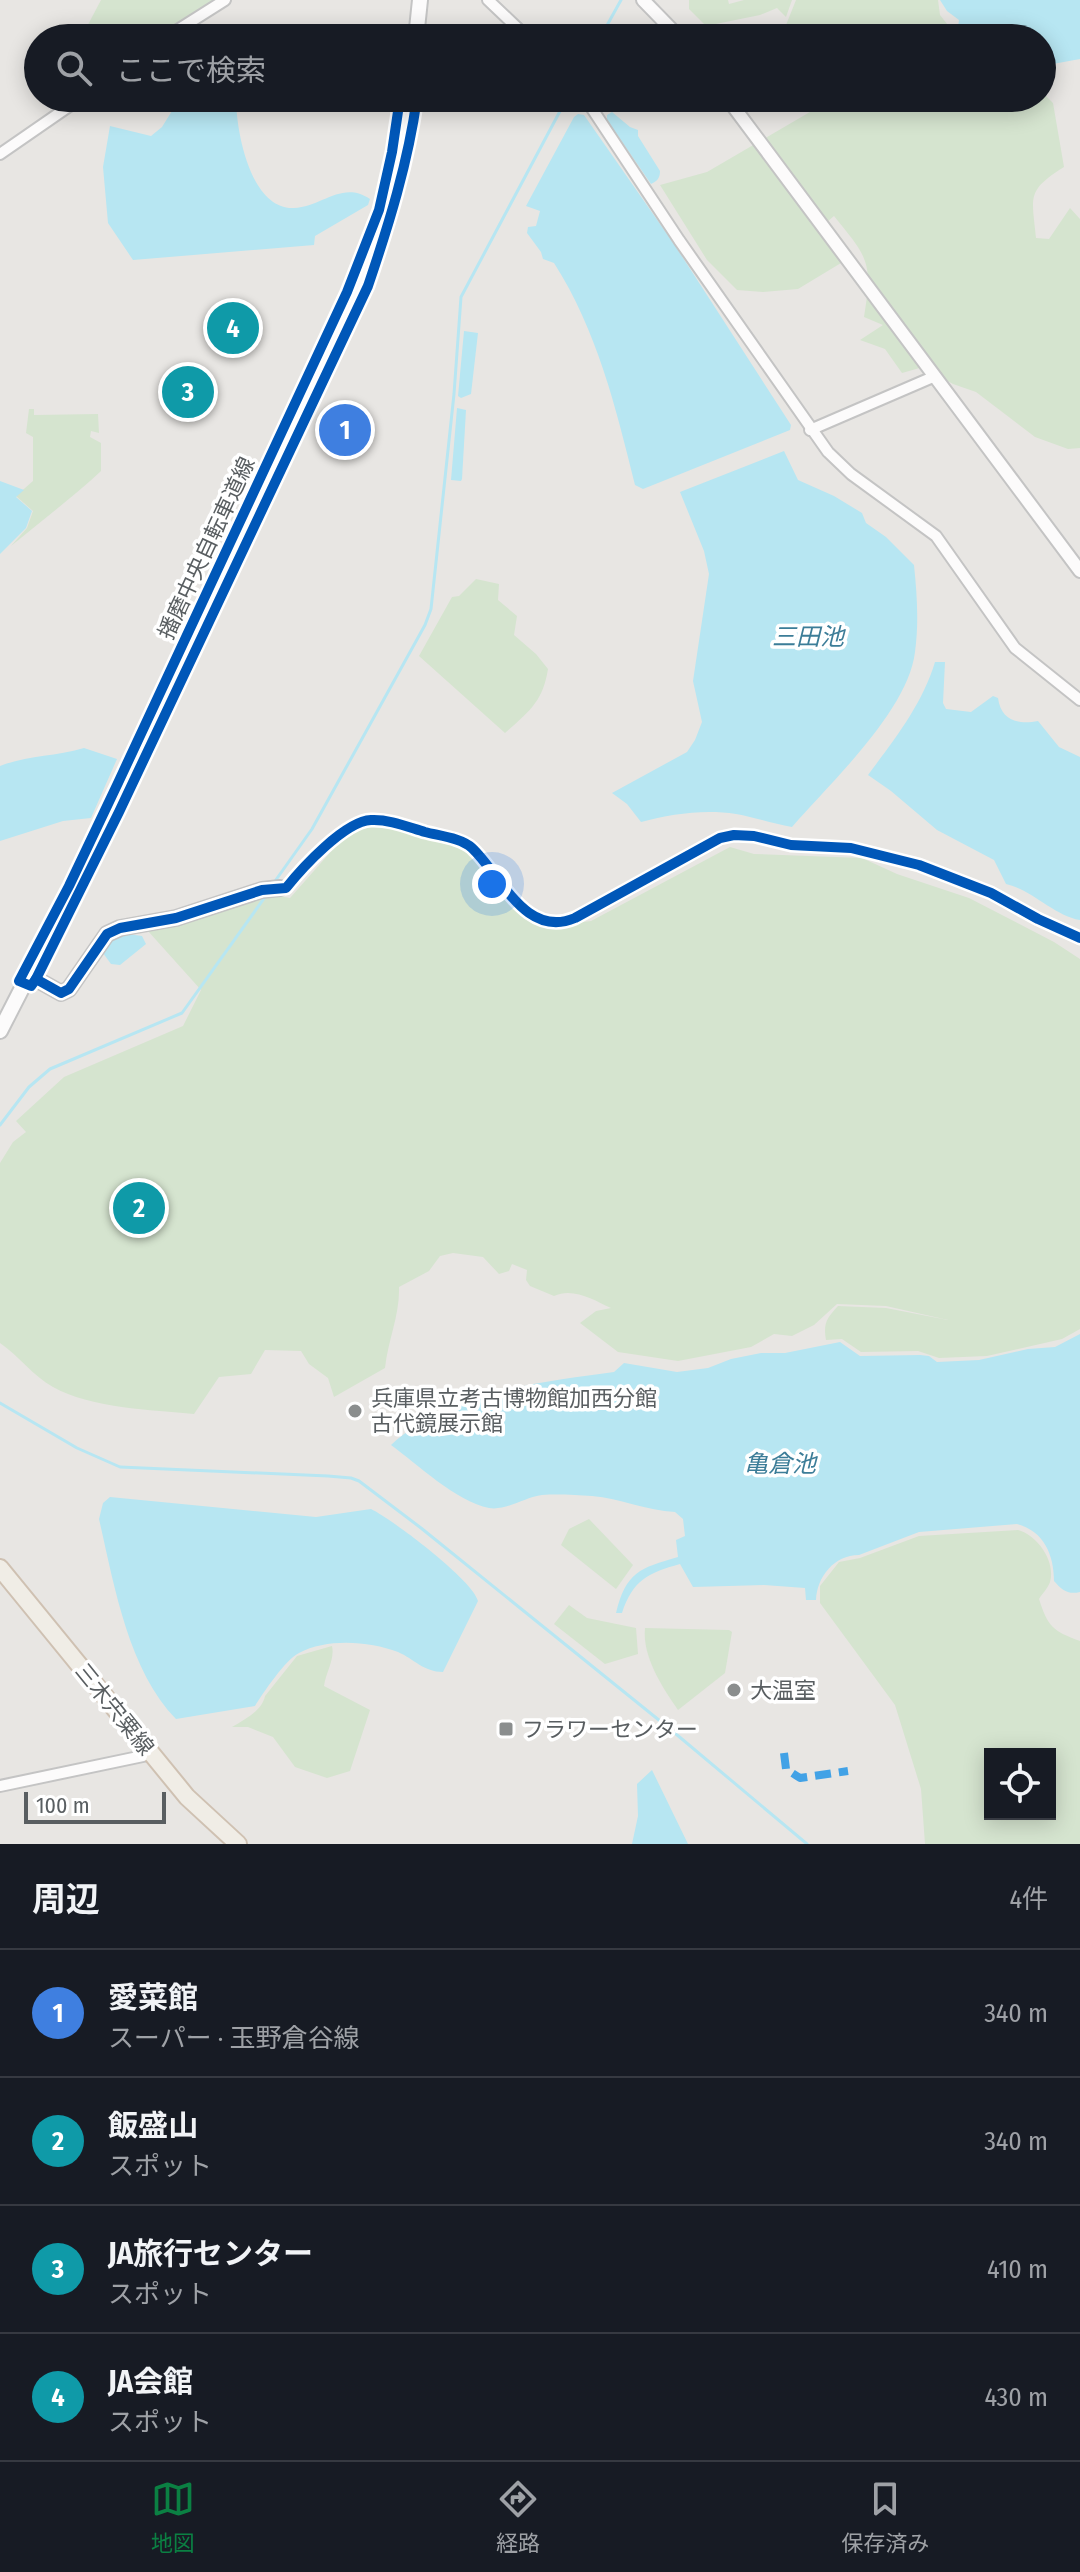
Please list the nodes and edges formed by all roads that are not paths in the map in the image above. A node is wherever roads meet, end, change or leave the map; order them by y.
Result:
1 (225, 0) edge
2 (420, 0) edge
3 (488, 0) edge
4 (643, 0) edge
5 (187, 24) edge
6 (417, 24) edge
7 (513, 24) edge
8 (666, 24) edge
9 (61, 112) edge
10 (407, 112) edge
11 (594, 112) edge
12 (737, 112) edge
13 (0, 154) edge
14 (933, 377) junction
15 (810, 430) junction
16 (1080, 571) edge
17 (1080, 700) edge
18 (280, 888) dead end
19 (36, 979) dead end
20 (0, 1031) edge
21 (0, 1568) edge
22 (149, 1751) junction
23 (0, 1786) edge
24 (238, 1844) edge

1 - 5 street
2 - 6 main road
3 - 7 street
4 - 8 street
9 - 13 street
10 - 20 main road
11 - 15 street
12 - 14 street
14 - 15 street
14 - 16 street
15 - 17 street
18 - 19 main road
21 - 22 main road, 三木宍粟線
22 - 23 street
22 - 24 main road, 三木宍粟線

